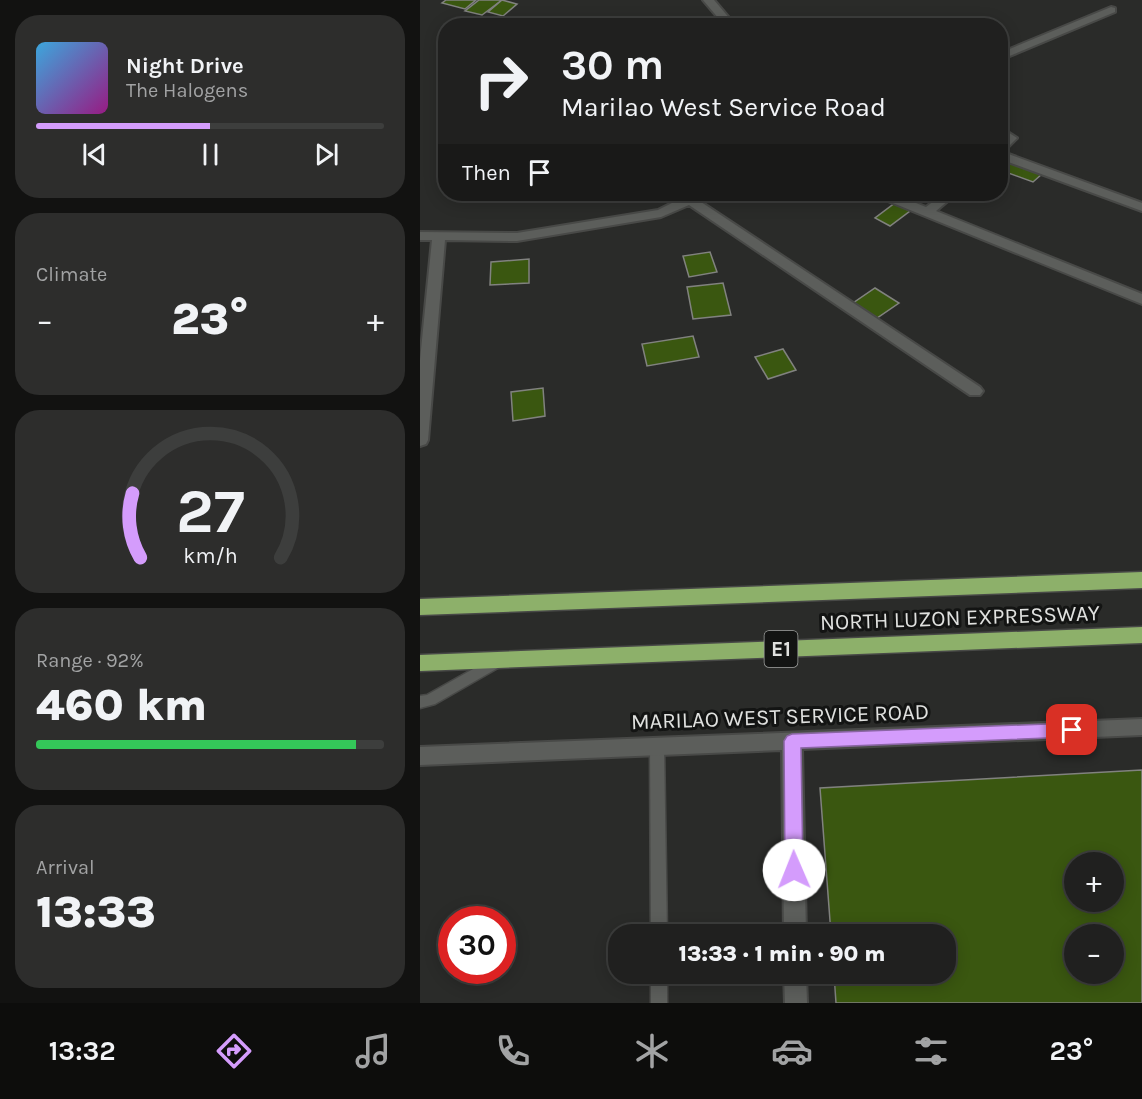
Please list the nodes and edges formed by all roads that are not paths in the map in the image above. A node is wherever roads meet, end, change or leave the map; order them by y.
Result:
1 (708, 0) edge
2 (1111, 10) dead end
3 (724, 18) edge
4 (1008, 54) edge
5 (1008, 158) edge
6 (686, 201) edge
7 (700, 201) edge
8 (902, 201) edge
9 (941, 201) edge
10 (1142, 207) edge
11 (928, 211) junction
12 (420, 236) edge
13 (439, 236) junction
14 (1142, 299) edge
15 (975, 391) dead end
16 (420, 440) edge
17 (1142, 580) edge
18 (420, 607) edge
19 (1142, 635) edge
20 (500, 660) junction
21 (420, 663) edge
22 (420, 702) edge
23 (1142, 727) edge
24 (792, 741) junction
25 (657, 746) junction
26 (420, 756) edge
27 (659, 924) edge
28 (795, 924) edge
29 (659, 984) edge
30 (795, 984) edge
31 (659, 1003) edge
32 (796, 1003) edge

1 - 3 street
2 - 4 street
5 - 10 street
6 - 13 street
7 - 15 street
8 - 11 street
9 - 11 street
11 - 14 street
12 - 13 street
13 - 16 street
17 - 18 highway, NORTH LUZON EXPRESSWAY
19 - 20 highway, NORTH LUZON EXPRESSWAY / E1
20 - 21 highway, NORTH LUZON EXPRESSWAY / E1
20 - 22 lane
23 - 24 street, MARILAO WEST SERVICE ROAD
24 - 25 street, MARILAO WEST SERVICE ROAD
24 - 28 street
25 - 26 street, MARILAO WEST SERVICE ROAD
25 - 27 lane
29 - 31 lane
30 - 32 street

